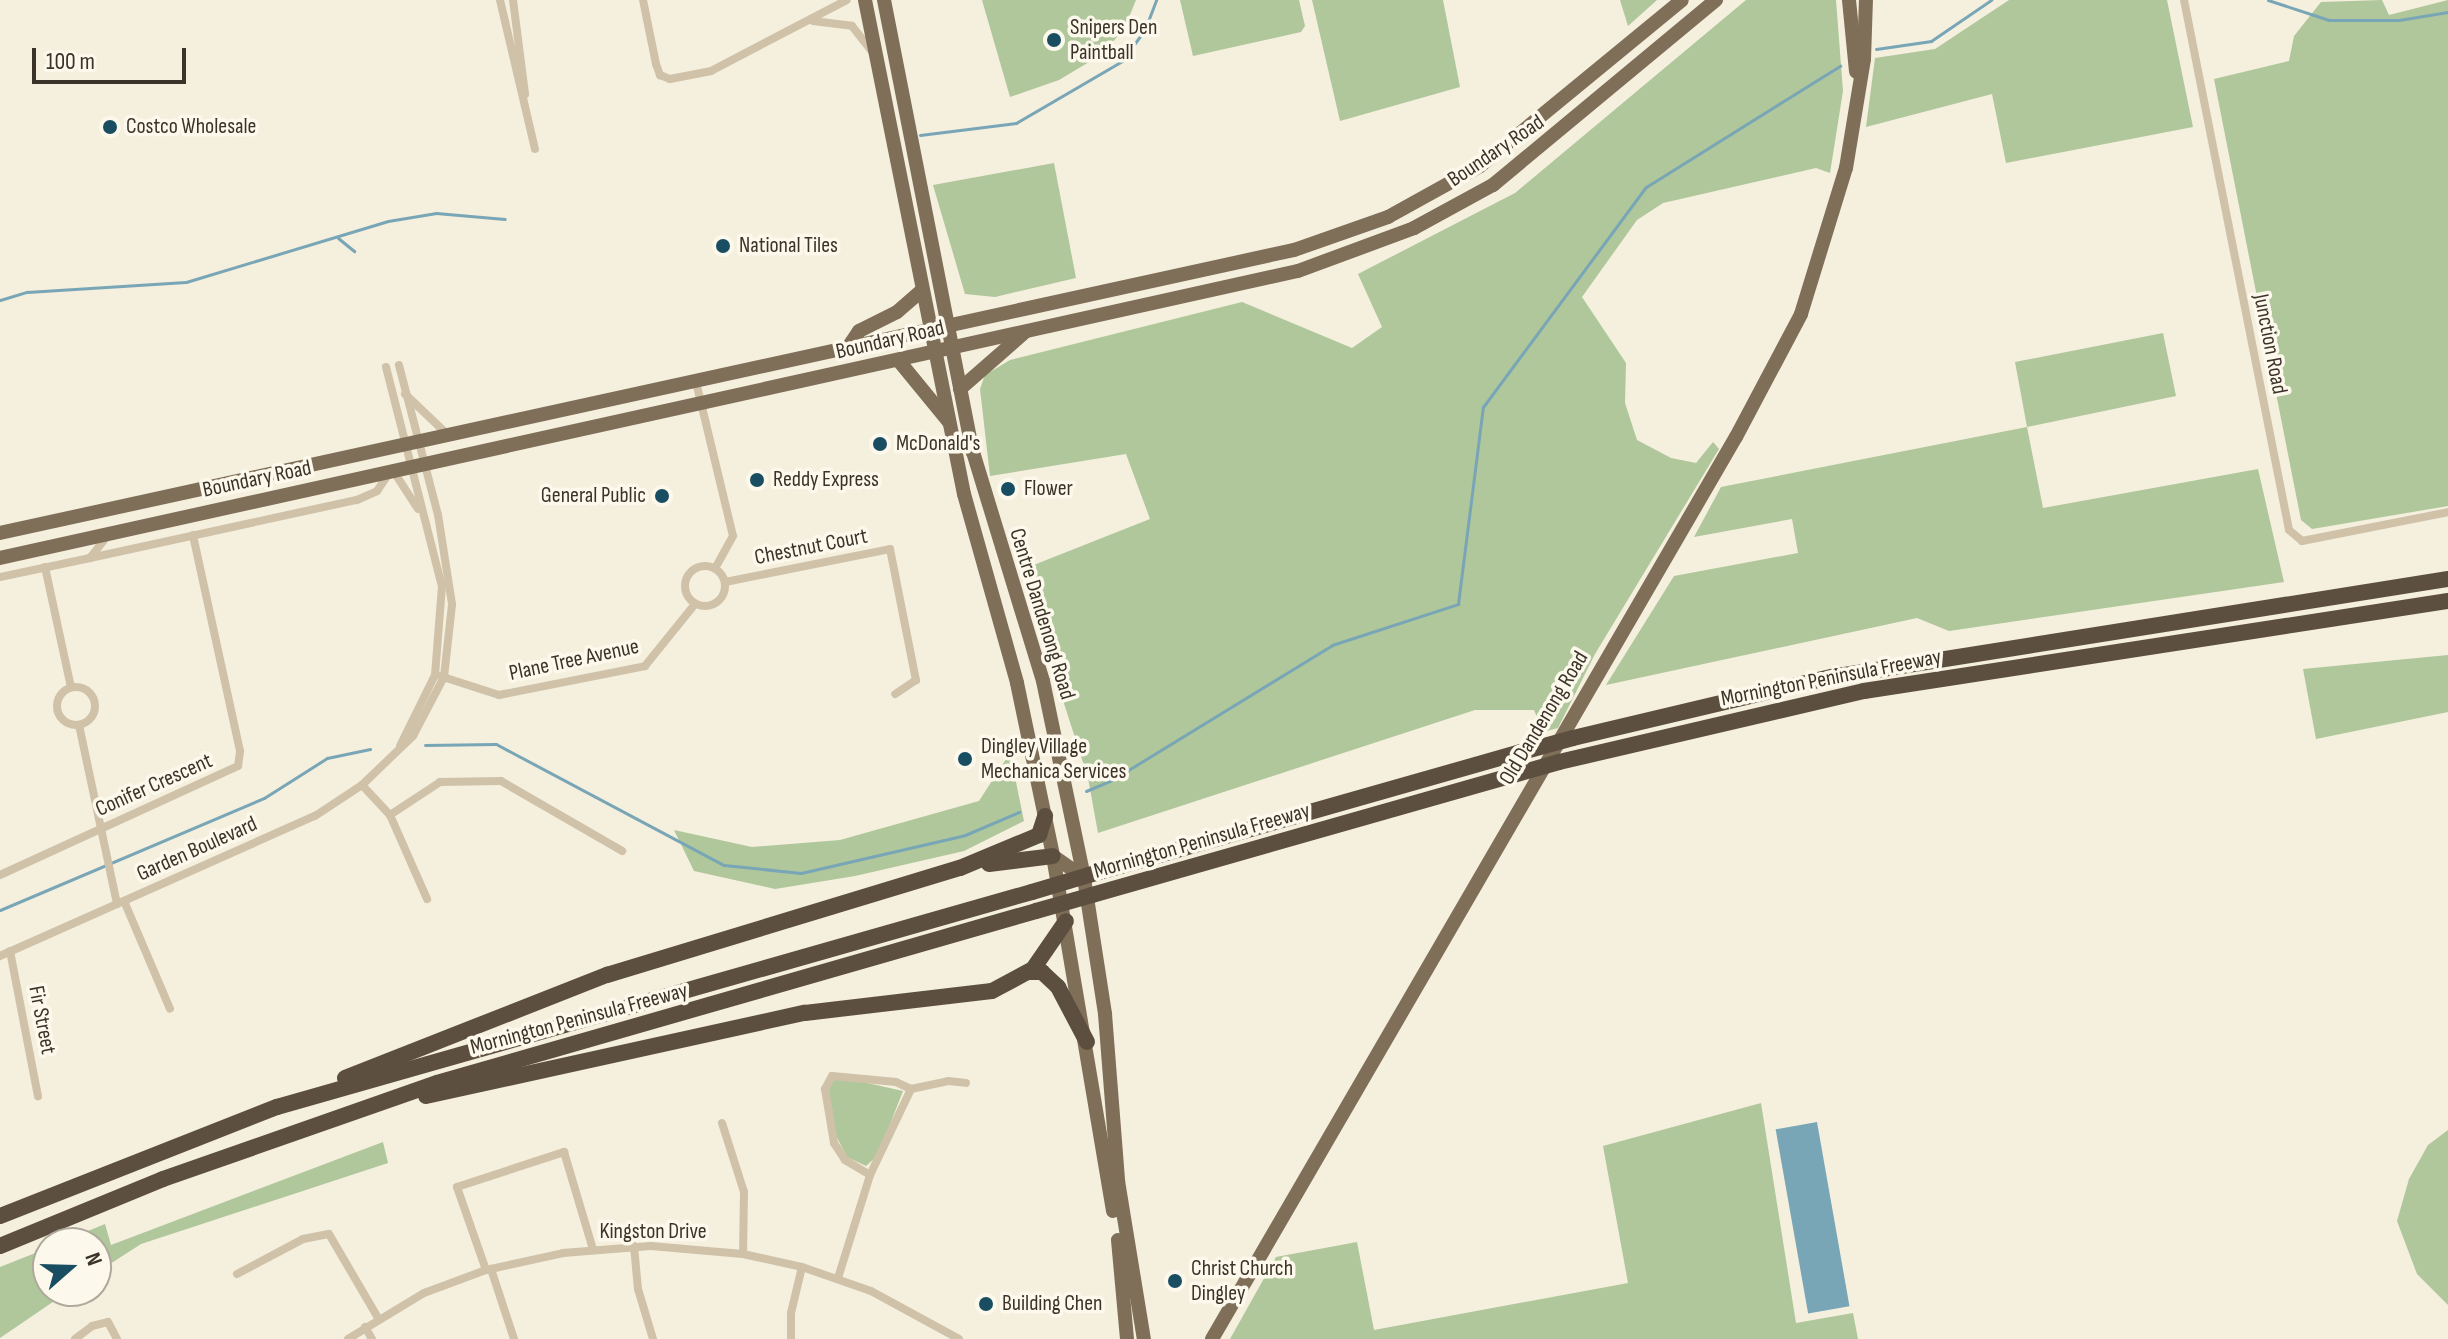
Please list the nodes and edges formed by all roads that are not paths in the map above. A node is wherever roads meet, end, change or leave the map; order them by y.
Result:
1 (500, 0) edge
2 (513, 0) edge
3 (643, 0) edge
4 (847, 0) edge
5 (865, 0) edge
6 (884, 0) edge
7 (1682, 0) edge
8 (1716, 0) edge
9 (1849, 0) edge
10 (1866, 0) edge
11 (2184, 0) edge
12 (813, 21) junction
13 (874, 54) junction
14 (1858, 96) junction
15 (525, 99) junction
16 (535, 149) dead end
17 (922, 290) junction
18 (948, 326) junction
19 (930, 329) junction
20 (1026, 332) junction
21 (847, 349) junction
22 (953, 349) junction
23 (936, 352) junction
24 (899, 361) junction
25 (399, 365) dead end
26 (386, 367) dead end
27 (702, 380) junction
28 (960, 388) junction
29 (943, 389) junction
30 (404, 394) junction
31 (742, 395) junction
32 (704, 404) junction
33 (950, 422) junction
34 (450, 435) junction
35 (409, 444) junction
36 (417, 466) junction
37 (392, 473) junction
38 (2448, 512) edge
39 (422, 517) junction
40 (0, 533) edge
41 (110, 533) junction
42 (193, 535) junction
43 (0, 558) edge
44 (90, 558) junction
45 (45, 567) junction
46 (715, 568) junction
47 (0, 577) edge
48 (2448, 579) edge
49 (725, 582) junction
50 (2448, 601) edge
51 (695, 604) junction
52 (439, 676) junction
53 (71, 687) junction
54 (895, 694) dead end
55 (79, 725) junction
56 (362, 785) junction
57 (390, 815) junction
58 (1045, 816) junction
59 (102, 829) junction
60 (622, 851) dead end
61 (1053, 856) junction
62 (960, 868) junction
63 (0, 875) edge
64 (1087, 882) junction
65 (427, 899) dead end
66 (120, 902) junction
67 (1066, 921) junction
68 (10, 951) junction
69 (0, 956) edge
70 (1029, 972) junction
71 (170, 1009) dead end
72 (1087, 1042) junction
73 (966, 1083) dead end
74 (911, 1089) junction
75 (38, 1096) dead end
76 (277, 1107) junction
77 (352, 1111) junction
78 (722, 1123) dead end
79 (870, 1175) junction
80 (0, 1216) edge
81 (0, 1246) edge
82 (634, 1246) junction
83 (593, 1249) junction
84 (743, 1254) junction
85 (802, 1267) junction
86 (489, 1269) junction
87 (237, 1274) dead end
88 (838, 1278) junction
89 (378, 1318) junction
90 (365, 1327) junction
91 (75, 1339) edge
92 (117, 1339) edge
93 (348, 1339) edge
94 (372, 1339) edge
95 (514, 1339) edge
96 (653, 1339) edge
97 (791, 1339) edge
98 (959, 1339) edge
99 (1127, 1339) edge
100 (1144, 1339) edge
101 (1212, 1339) edge

1 - 15 street
2 - 15 street
3 - 12 street
4 - 12 street
5 - 13 main road, Centre Dandenong Road
6 - 18 main road, Centre Dandenong Road
7 - 18 main road, Boundary Road
8 - 20 main road, Boundary Road
9 - 14 main road, Old Dandenong Road
10 - 14 main road, Old Dandenong Road
11 - 38 street, Junction Road
12 - 13 street
13 - 17 main road, Centre Dandenong Road
14 - 101 main road, Old Dandenong Road
15 - 16 street
17 - 19 main road, Centre Dandenong Road
17 - 21 main road
18 - 19 main road, Boundary Road
18 - 22 main road, Centre Dandenong Road
19 - 21 main road, Boundary Road
19 - 23 main road, Centre Dandenong Road
20 - 22 main road, Boundary Road
20 - 28 main road
21 - 27 main road, Boundary Road
22 - 23 main road, Boundary Road
22 - 28 main road, Centre Dandenong Road
23 - 24 main road, Boundary Road
23 - 29 main road, Centre Dandenong Road
24 - 31 main road, Boundary Road
24 - 33 main road
25 - 30 street
26 - 35 street
27 - 31 main road
27 - 32 street
27 - 34 main road, Boundary Road
28 - 29 main road
28 - 64 main road, Centre Dandenong Road
29 - 33 main road, Centre Dandenong Road
30 - 34 street
30 - 35 street
31 - 32 main road, Boundary Road
32 - 36 main road, Boundary Road
32 - 46 street
33 - 58 main road, Centre Dandenong Road
34 - 35 main road, Boundary Road
35 - 36 street, Garden Boulevard
35 - 40 main road, Boundary Road
36 - 37 main road, Boundary Road
36 - 39 street, Garden Boulevard
36 - 52 street, Garden Boulevard
37 - 39 street
37 - 41 main road, Boundary Road
37 - 42 street
39 - 52 street, Garden Boulevard
41 - 43 main road, Boundary Road
41 - 44 street
42 - 44 street
42 - 59 street, Conifer Crescent
44 - 45 street
45 - 47 street
45 - 53 street
46 - 49 street
46 - 51 street
48 - 64 highway, Mornington Peninsula Freeway, bridge
49 - 51 street
49 - 54 street, Chestnut Court
50 - 64 highway, Mornington Peninsula Freeway, bridge
51 - 52 street, Plane Tree Avenue
52 - 56 street, Garden Boulevard
53 - 55 street
53 - 55 street
55 - 59 street
56 - 57 street
56 - 66 street, Garden Boulevard
57 - 60 street
57 - 65 street
58 - 61 main road, Centre Dandenong Road
58 - 62 highway
59 - 63 street, Conifer Crescent
59 - 66 street
61 - 62 highway
61 - 64 main road
61 - 67 main road, Centre Dandenong Road
62 - 76 highway
64 - 67 main road
64 - 76 highway, Mornington Peninsula Freeway, bridge
64 - 77 highway, Mornington Peninsula Freeway, bridge
64 - 100 main road, Centre Dandenong Road
66 - 68 street, Garden Boulevard
66 - 71 street
67 - 70 highway
67 - 72 main road, Centre Dandenong Road
68 - 69 street, Garden Boulevard
68 - 75 street, Fir Street
70 - 72 highway
70 - 77 highway
72 - 99 main road, Centre Dandenong Road
73 - 74 street
74 - 79 street
74 - 79 street
76 - 80 highway, Mornington Peninsula Freeway
77 - 81 highway, Mornington Peninsula Freeway
78 - 84 street
79 - 88 street
82 - 83 street, Kingston Drive
82 - 84 street, Kingston Drive
82 - 96 street
83 - 86 street, Kingston Drive
83 - 86 street
84 - 85 street, Kingston Drive
85 - 88 street, Kingston Drive
85 - 97 street
86 - 89 street, Kingston Drive
86 - 95 street
87 - 89 street
88 - 98 street, Kingston Drive
89 - 90 street, Kingston Drive
90 - 93 street, Kingston Drive
90 - 94 street
91 - 92 street

